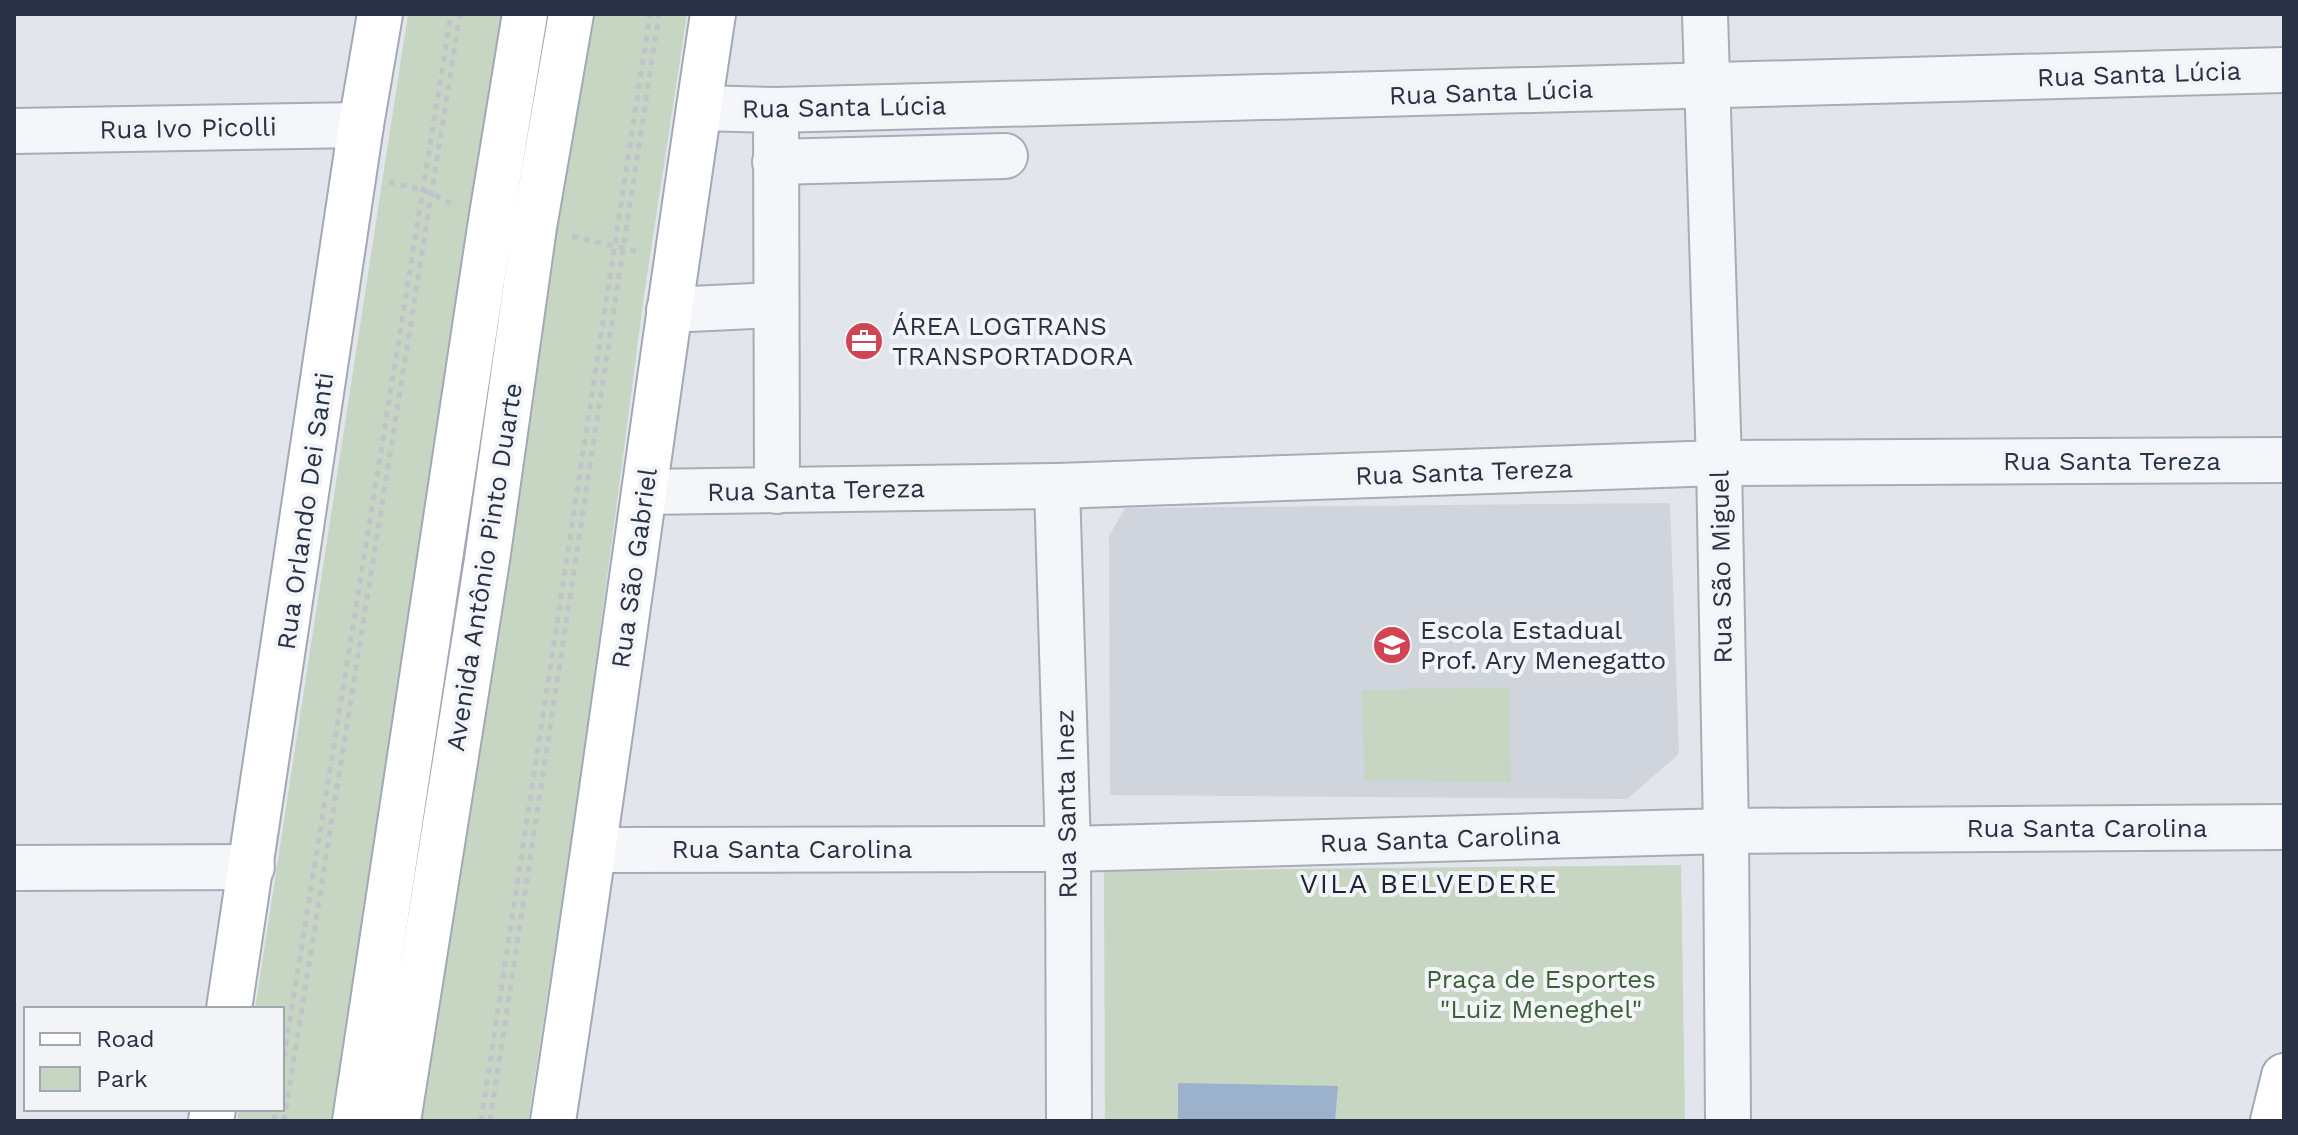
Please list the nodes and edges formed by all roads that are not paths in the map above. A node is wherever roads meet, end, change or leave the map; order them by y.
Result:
1 (380, 14) edge
2 (525, 14) edge
3 (571, 14) edge
4 (713, 14) edge
5 (1705, 14) edge
6 (2284, 70) edge
7 (1707, 85) junction
8 (699, 108) junction
9 (776, 110) junction
10 (361, 125) junction
11 (14, 131) edge
12 (1005, 156) dead end
13 (775, 162) junction
14 (775, 305) junction
15 (669, 310) junction
16 (2284, 460) edge
17 (1719, 463) junction
18 (1057, 486) junction
19 (777, 491) junction
20 (644, 492) junction
21 (2284, 827) edge
22 (1726, 831) junction
23 (1068, 849) junction
24 (595, 850) junction
25 (252, 867) junction
26 (14, 868) edge
27 (229, 1007) edge
28 (2284, 1076) edge
29 (355, 1121) edge
30 (398, 1121) edge
31 (553, 1121) edge
32 (1069, 1121) edge
33 (1728, 1121) edge
34 (2273, 1121) edge

1 - 10 main road, Rua Orlando Dei Santi
2 - 29 main road, Avenida Antônio Pinto Duarte
3 - 30 main road, Avenida Antônio Pinto Duarte
4 - 8 main road, Rua São Gabriel
5 - 7 street, Rua São Miguel
6 - 7 street, Rua Santa Lúcia
7 - 9 street, Rua Santa Lúcia
7 - 17 street, Rua São Miguel
8 - 9 street, Rua Santa Lúcia
8 - 15 main road, Rua São Gabriel
9 - 13 street
10 - 11 street, Rua Ivo Picolli
10 - 25 main road, Rua Orlando Dei Santi
12 - 13 street
13 - 14 street
14 - 15 street
14 - 19 street
15 - 20 main road, Rua São Gabriel
16 - 17 street, Rua Santa Tereza
17 - 18 street, Rua Santa Tereza
17 - 22 street, Rua São Miguel
18 - 19 street, Rua Santa Tereza
18 - 23 street, Rua Santa Inez
19 - 20 street, Rua Santa Tereza
20 - 24 main road, Rua São Gabriel
21 - 22 street, Rua Santa Carolina
22 - 23 street, Rua Santa Carolina
22 - 33 street, Rua São Miguel
23 - 24 street, Rua Santa Carolina
23 - 32 street, Rua Santa Inez
24 - 31 main road, Rua São Gabriel
25 - 26 street
25 - 27 main road, Rua Orlando Dei Santi
28 - 34 main road

